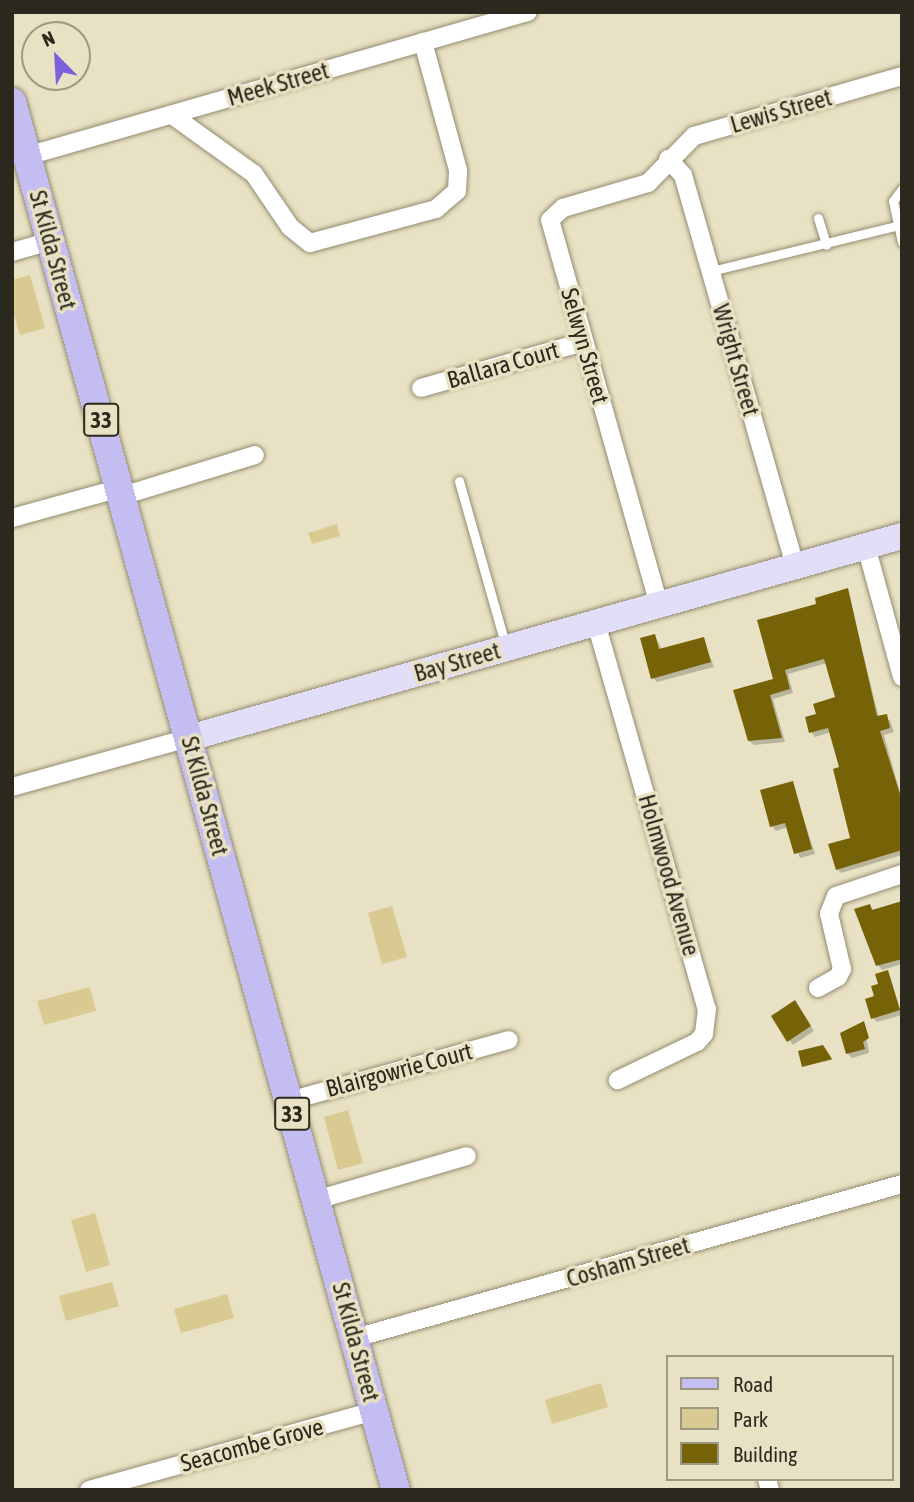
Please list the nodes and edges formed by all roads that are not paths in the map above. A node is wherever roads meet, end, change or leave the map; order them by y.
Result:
1 (528, 12) edge
2 (422, 42) junction
3 (902, 76) edge
4 (12, 102) edge
5 (172, 115) junction
6 (27, 156) junction
7 (668, 159) junction
8 (902, 189) edge
9 (818, 218) dead end
10 (896, 226) junction
11 (51, 242) junction
12 (902, 242) edge
13 (826, 245) junction
14 (12, 252) edge
15 (711, 271) junction
16 (584, 342) junction
17 (421, 388) dead end
18 (255, 455) dead end
19 (459, 481) dead end
20 (121, 492) junction
21 (12, 518) edge
22 (902, 536) edge
23 (866, 546) junction
24 (794, 566) junction
25 (659, 605) junction
26 (596, 623) junction
27 (506, 648) junction
28 (902, 677) edge
29 (189, 738) junction
30 (12, 787) edge
31 (902, 874) edge
32 (818, 988) dead end
33 (509, 1040) dead end
34 (618, 1080) dead end
35 (289, 1101) junction
36 (467, 1156) dead end
37 (902, 1184) edge
38 (316, 1200) junction
39 (355, 1338) junction
40 (374, 1412) junction
41 (89, 1490) edge
42 (396, 1490) edge

1 - 2 street, Meek Street
2 - 5 street, Meek Street
2 - 5 street
3 - 7 street, Lewis Street
4 - 6 main road, St Kilda Street / 33
5 - 6 street, Meek Street
6 - 11 main road, St Kilda Street / 33
7 - 15 street, Wright Street
7 - 16 street, Selwyn Street
8 - 10 lane
9 - 13 lane
10 - 12 lane
10 - 13 lane
11 - 14 street
11 - 20 main road, St Kilda Street / 33
13 - 15 lane
15 - 24 street, Wright Street
16 - 17 street, Ballara Court
16 - 25 street, Selwyn Street
18 - 20 street
19 - 27 lane
20 - 21 street
20 - 29 main road, St Kilda Street / 33
22 - 23 street, Bay Street
23 - 24 street, Bay Street
23 - 28 street
24 - 25 street, Bay Street
25 - 26 street, Bay Street
26 - 27 street, Bay Street
26 - 34 street, Holmwood Avenue
27 - 29 street, Bay Street
29 - 30 street, Bay Street
29 - 35 main road, St Kilda Street / 33
31 - 32 street
33 - 35 street, Blairgowrie Court
35 - 38 main road, St Kilda Street / 33
36 - 38 street
37 - 39 street, Cosham Street
38 - 39 main road, St Kilda Street / 33
39 - 40 main road, St Kilda Street / 33
40 - 41 street, Seacombe Grove
40 - 42 main road, St Kilda Street / 33

